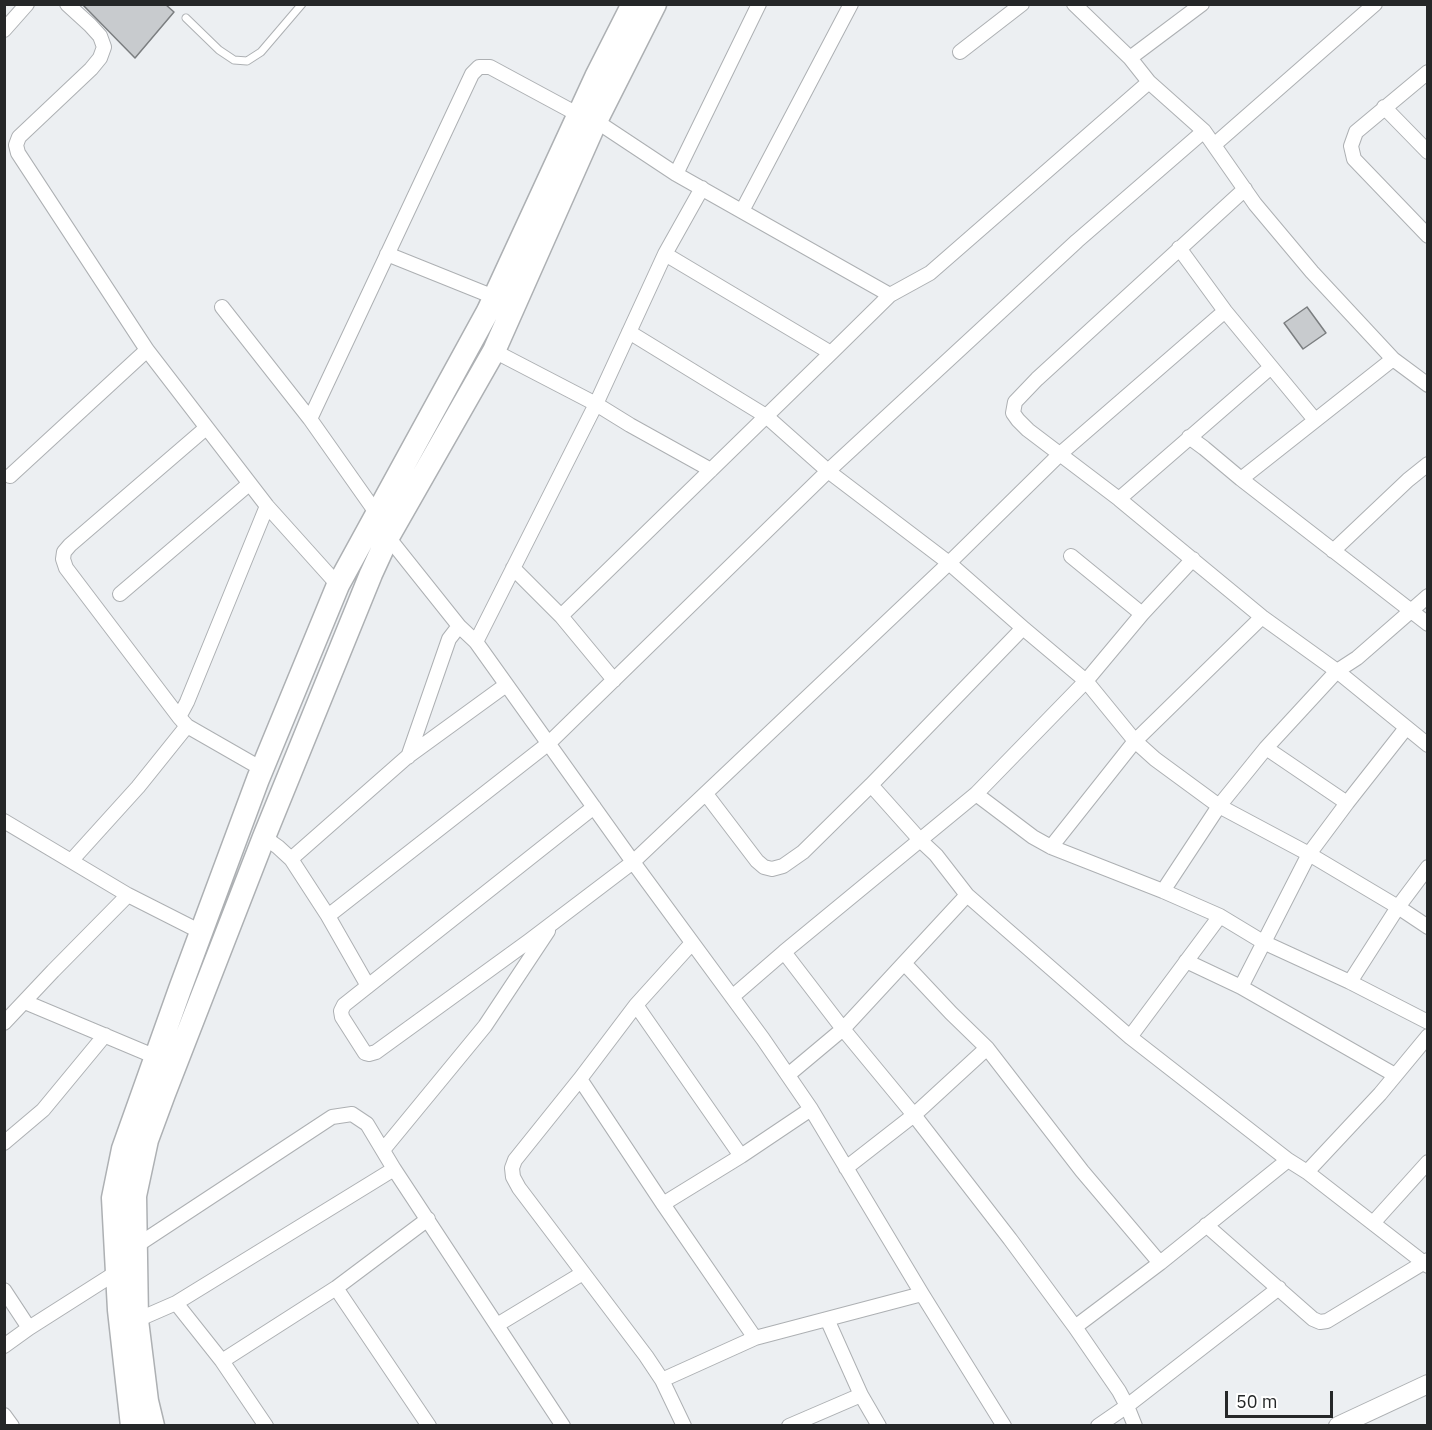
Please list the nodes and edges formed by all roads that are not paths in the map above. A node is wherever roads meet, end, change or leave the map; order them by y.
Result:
1 (27, 4) edge
2 (67, 4) edge
3 (302, 4) edge
4 (633, 4) edge
5 (655, 4) edge
6 (759, 4) edge
7 (851, 4) edge
8 (1022, 4) edge
9 (1074, 4) edge
10 (1202, 4) edge
11 (1375, 4) edge
12 (186, 18) dead end
13 (4, 30) edge
14 (960, 52) dead end
15 (1130, 58) junction
16 (1426, 74) edge
17 (1149, 82) junction
18 (1384, 107) junction
19 (587, 118) junction
20 (1204, 131) junction
21 (1214, 145) junction
22 (1428, 152) edge
23 (676, 174) junction
24 (702, 188) junction
25 (1245, 189) junction
26 (742, 211) junction
27 (1428, 236) edge
28 (1179, 249) junction
29 (387, 254) junction
30 (664, 254) junction
31 (890, 295) junction
32 (494, 297) junction
33 (222, 307) dead end
34 (1225, 311) junction
35 (629, 332) junction
36 (147, 350) junction
37 (494, 351) junction
38 (831, 353) junction
39 (1393, 359) junction
40 (1270, 367) junction
41 (1428, 385) edge
42 (596, 404) junction
43 (766, 416) junction
44 (310, 419) junction
45 (1315, 420) junction
46 (206, 428) junction
47 (1189, 437) junction
48 (1060, 454) junction
49 (1428, 464) edge
50 (711, 470) junction
51 (828, 471) junction
52 (10, 476) dead end
53 (1241, 479) junction
54 (249, 484) junction
55 (1119, 499) junction
56 (267, 506) junction
57 (377, 514) junction
58 (388, 537) junction
59 (1333, 550) junction
60 (1071, 556) dead end
61 (1193, 559) junction
62 (949, 563) junction
63 (513, 568) junction
64 (338, 585) junction
65 (120, 594) dead end
66 (1428, 596) edge
67 (1412, 611) junction
68 (1142, 614) junction
69 (561, 616) junction
70 (1262, 617) junction
71 (1428, 624) edge
72 (459, 626) junction
73 (1023, 628) junction
74 (476, 642) junction
75 (1337, 671) junction
76 (614, 680) junction
77 (1086, 681) junction
78 (506, 685) junction
79 (183, 721) junction
80 (1406, 728) junction
81 (1135, 741) junction
82 (549, 743) junction
83 (1428, 745) edge
84 (1266, 748) junction
85 (407, 757) junction
86 (262, 769) junction
87 (871, 785) junction
88 (706, 794) junction
89 (976, 794) junction
90 (1347, 803) junction
91 (1219, 806) junction
92 (594, 807) junction
93 (4, 821) edge
94 (264, 837) junction
95 (921, 841) junction
96 (1051, 846) junction
97 (1309, 854) junction
98 (291, 859) junction
99 (71, 861) junction
100 (633, 862) junction
101 (1428, 867) edge
102 (1163, 891) junction
103 (967, 895) junction
104 (128, 896) junction
105 (1398, 907) junction
106 (328, 916) junction
107 (1220, 916) junction
108 (554, 922) junction
109 (1428, 927) edge
110 (201, 932) junction
111 (1263, 942) junction
112 (692, 943) junction
113 (784, 952) junction
114 (1186, 962) junction
115 (904, 963) junction
116 (1350, 982) junction
117 (368, 986) junction
118 (1240, 987) junction
119 (732, 997) junction
120 (25, 1002) junction
121 (636, 1005) junction
122 (1428, 1022) edge
123 (4, 1023) edge
124 (843, 1029) junction
125 (105, 1035) junction
126 (1428, 1036) edge
127 (1131, 1037) junction
128 (987, 1048) junction
129 (156, 1057) junction
130 (788, 1075) junction
131 (1395, 1075) junction
132 (580, 1079) junction
133 (811, 1109) junction
134 (914, 1115) junction
135 (4, 1143) edge
136 (383, 1150) junction
137 (741, 1156) junction
138 (1288, 1160) junction
139 (1428, 1162) edge
140 (846, 1168) junction
141 (394, 1169) junction
142 (1307, 1172) junction
143 (663, 1204) junction
144 (428, 1219) junction
145 (1373, 1223) junction
146 (1206, 1225) junction
147 (136, 1246) junction
148 (1426, 1262) edge
149 (1160, 1263) junction
150 (117, 1272) junction
151 (583, 1272) junction
152 (336, 1288) junction
153 (1279, 1288) junction
154 (4, 1290) edge
155 (922, 1293) junction
156 (176, 1303) junction
157 (827, 1319) junction
158 (137, 1320) junction
159 (497, 1324) junction
160 (1075, 1327) junction
161 (29, 1328) junction
162 (755, 1338) junction
163 (4, 1346) edge
164 (222, 1361) junction
165 (662, 1380) junction
166 (1428, 1384) edge
167 (861, 1395) junction
168 (1128, 1406) junction
169 (4, 1415) edge
170 (12, 1425) edge
171 (132, 1425) edge
172 (153, 1425) edge
173 (266, 1425) edge
174 (429, 1425) edge
175 (563, 1425) edge
176 (684, 1425) edge
177 (789, 1425) edge
178 (879, 1425) edge
179 (1004, 1425) edge
180 (1098, 1425) edge
181 (1135, 1425) edge
182 (1338, 1425) edge

1 - 13 street
2 - 36 street
3 - 12 lane
4 - 19 main road
5 - 19 main road
6 - 23 street
7 - 26 street
8 - 14 street
9 - 15 street
10 - 15 street
11 - 21 street
15 - 17 street
16 - 18 street
17 - 20 street
17 - 31 street
18 - 22 street
18 - 27 street
19 - 23 street
19 - 29 street
19 - 32 main road
19 - 37 main road
20 - 21 street
20 - 51 street
21 - 25 street
23 - 24 street
24 - 26 street
24 - 30 street
25 - 28 street
25 - 39 street
26 - 31 street
28 - 34 street
28 - 48 street
29 - 32 street
29 - 44 street
30 - 35 street
30 - 38 street
31 - 38 street
32 - 57 main road
33 - 44 street
34 - 40 street
34 - 48 street
35 - 42 street
35 - 43 street
36 - 46 street
36 - 52 street
37 - 42 street
37 - 58 main road
38 - 43 street
39 - 41 street
39 - 45 street
40 - 45 street
40 - 47 street
42 - 50 street
42 - 63 street
43 - 50 street
43 - 51 street
44 - 57 street
45 - 53 street
46 - 54 street
46 - 79 street
47 - 53 street
47 - 55 street
48 - 55 street
48 - 62 street
49 - 59 street
50 - 69 street
51 - 62 street
51 - 76 street
53 - 59 street
54 - 56 street
54 - 65 street
55 - 61 street
56 - 64 street
56 - 79 street
57 - 64 main road
58 - 72 street
58 - 94 main road
59 - 67 street
60 - 68 street
61 - 68 street
61 - 70 street
62 - 73 street
62 - 88 street
63 - 69 street
63 - 74 street
64 - 86 main road
66 - 67 street
67 - 71 street
67 - 75 street
68 - 77 street
69 - 76 street
70 - 75 street
70 - 81 street
72 - 74 street
72 - 85 street
73 - 77 street
73 - 87 street
74 - 78 street
75 - 80 street
75 - 84 street
76 - 82 street
77 - 81 street
77 - 89 street
78 - 82 street
78 - 85 street
79 - 86 street
79 - 99 street
80 - 83 street
80 - 90 street
81 - 91 street
81 - 96 street
82 - 92 street
82 - 106 street
84 - 90 street
84 - 91 street
85 - 98 street
86 - 110 main road
87 - 88 street
87 - 95 street
88 - 100 street
89 - 95 street
89 - 96 street
90 - 97 street
91 - 97 street
91 - 102 street
92 - 100 street
92 - 117 street
93 - 99 street
94 - 98 street
94 - 147 main road
95 - 103 street
95 - 113 street
96 - 102 street
97 - 105 street
97 - 111 street
98 - 106 street
99 - 104 street
100 - 108 street
100 - 112 street
101 - 105 street
102 - 107 street
103 - 115 street
103 - 127 street
104 - 110 street
104 - 120 street
105 - 109 street
105 - 116 street
106 - 117 street
107 - 111 street
107 - 114 street
108 - 117 street
108 - 136 street
110 - 129 main road
111 - 116 street
111 - 118 street
112 - 119 street
112 - 121 street
113 - 119 street
113 - 124 street
114 - 118 street
114 - 127 street
115 - 124 street
115 - 128 street
116 - 122 street
118 - 131 street
119 - 130 street
120 - 123 street
120 - 125 street
121 - 132 street
121 - 137 street
124 - 130 street
124 - 134 street
125 - 129 street
125 - 135 street
126 - 131 street
127 - 138 street
128 - 134 street
128 - 149 street
129 - 150 main road
130 - 133 street
131 - 142 street
132 - 143 street
132 - 151 street
133 - 137 street
133 - 140 street
134 - 140 street
134 - 160 street
136 - 141 street
136 - 147 street
137 - 143 street
138 - 142 street
138 - 146 street
139 - 145 street
140 - 155 street
141 - 144 street
141 - 156 street
142 - 145 street
143 - 162 street
144 - 152 street
144 - 159 street
145 - 148 street
146 - 149 street
146 - 153 street
147 - 158 main road
148 - 153 street
149 - 160 street
150 - 161 street
150 - 171 main road
151 - 159 street
151 - 165 street
152 - 164 street
152 - 174 street
153 - 168 street
154 - 161 street
155 - 157 street
155 - 179 street
156 - 158 street
156 - 164 street
157 - 162 street
157 - 167 street
158 - 172 main road
159 - 175 street
160 - 168 street
161 - 163 street
162 - 165 street
164 - 173 street
165 - 176 street
166 - 182 street
167 - 177 street
167 - 178 street
168 - 180 street
168 - 181 street
169 - 170 street

